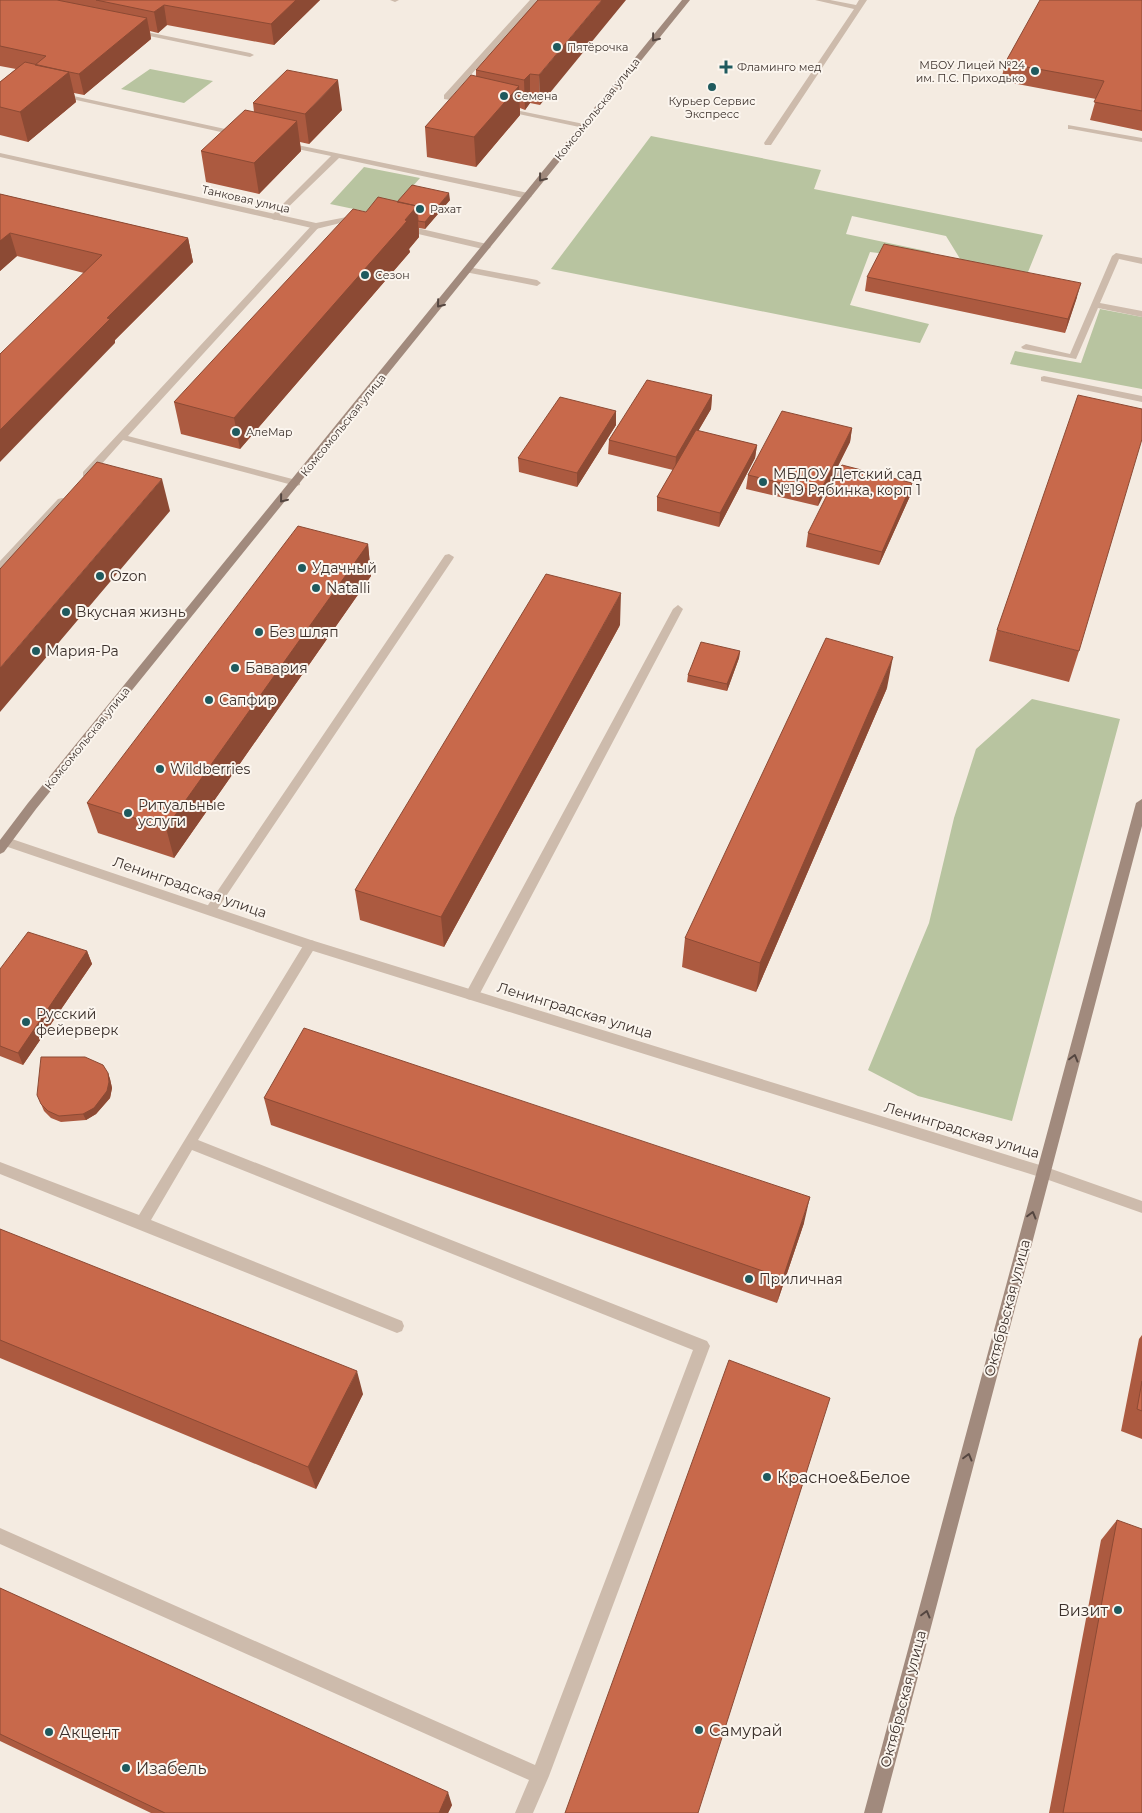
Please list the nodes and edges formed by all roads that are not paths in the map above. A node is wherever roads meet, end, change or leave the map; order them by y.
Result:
1 (534, 0) edge
2 (686, 0) edge
3 (819, 0) edge
4 (864, 0) edge
5 (858, 8) junction
6 (124, 29) edge
7 (250, 55) edge
8 (46, 91) edge
9 (474, 102) edge
10 (491, 106) edge
11 (584, 126) junction
12 (1071, 127) dead end
13 (249, 136) edge
14 (1142, 140) edge
15 (278, 142) edge
16 (768, 142) dead end
17 (0, 155) edge
18 (337, 155) junction
19 (528, 196) junction
20 (275, 217) junction
21 (366, 220) edge
22 (316, 226) junction
23 (393, 226) edge
24 (487, 247) junction
25 (1142, 261) edge
26 (468, 270) junction
27 (537, 283) dead end
28 (1095, 305) junction
29 (1142, 314) edge
30 (1026, 347) dead end
31 (1044, 379) dead end
32 (1142, 399) edge
33 (122, 437) junction
34 (81, 480) edge
35 (296, 483) junction
36 (68, 495) edge
37 (449, 557) dead end
38 (0, 567) edge
39 (678, 610) dead end
40 (1142, 803) edge
41 (2, 844) edge
42 (210, 911) junction
43 (310, 945) junction
44 (472, 995) junction
45 (189, 1143) junction
46 (0, 1168) edge
47 (1043, 1172) junction
48 (1142, 1207) edge
49 (142, 1223) junction
50 (397, 1326) dead end
51 (0, 1536) edge
52 (540, 1776) junction
53 (524, 1813) edge
54 (873, 1813) edge

1 - 9 street
2 -> 11 main road, Комсомольская улица
3 - 5 street
4 - 5 street
5 - 16 street
6 - 7 street
8 - 13 street
10 - 11 street
11 -> 19 main road, Комсомольская улица
12 - 14 street
15 - 18 street
17 - 20 street, Танковая улица
18 - 19 street
18 - 20 street
19 - 24 main road, Комсомольская улица
20 - 22 street, Танковая улица
21 - 22 street, Танковая улица
22 - 33 street
23 - 24 street
24 - 26 main road, Комсомольская улица
25 - 28 street
26 - 27 street
26 -> 35 main road, Комсомольская улица
28 - 29 street
28 - 30 street
31 - 32 street
33 - 34 street
33 - 35 street
35 -> 41 main road, Комсомольская улица
36 - 38 street
37 - 42 street
39 - 44 street
47 -> 40 main road, Октябрьская улица
41 - 42 street, Ленинградская улица
42 - 43 street, Ленинградская улица
43 - 44 street, Ленинградская улица
43 - 45 street
44 - 47 street, Ленинградская улица
45 - 49 street
45 - 52 street
46 - 49 street
47 - 48 street, Ленинградская улица
54 -> 47 main road, Октябрьская улица
49 - 50 street
51 - 52 street
52 - 53 street

